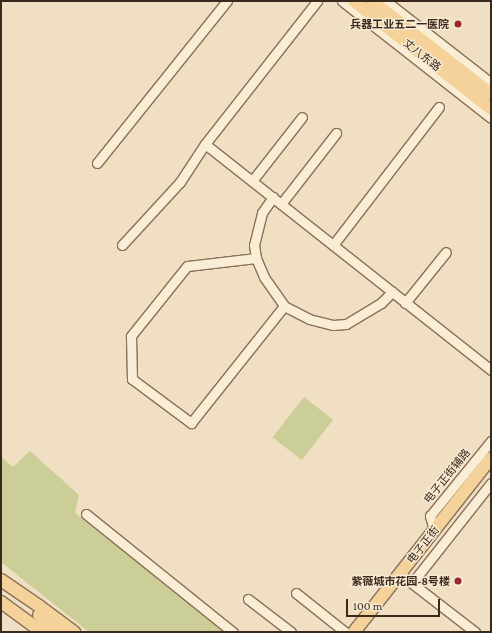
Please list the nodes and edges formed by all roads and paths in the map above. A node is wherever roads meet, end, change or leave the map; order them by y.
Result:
1 (227, 1) edge
2 (317, 1) edge
3 (342, 1) edge
4 (354, 1) edge
5 (372, 1) edge
6 (386, 1) edge
7 (411, 26) junction
8 (491, 83) edge
9 (491, 94) edge
10 (439, 107) dead end
11 (491, 109) edge
12 (302, 118) dead end
13 (491, 118) edge
14 (336, 133) dead end
15 (205, 144) junction
16 (97, 163) dead end
17 (252, 181) junction
18 (273, 197) junction
19 (282, 204) junction
20 (122, 245) dead end
21 (332, 245) junction
22 (446, 252) dead end
23 (256, 258) junction
24 (392, 292) junction
25 (405, 303) junction
26 (284, 306) junction
27 (491, 370) edge
28 (491, 441) edge
29 (491, 458) edge
30 (491, 468) edge
31 (491, 483) edge
32 (86, 514) dead end
33 (434, 530) junction
34 (406, 578) junction
35 (1, 582) edge
36 (296, 593) dead end
37 (248, 599) dead end
38 (1, 602) edge
39 (1, 607) edge
40 (28, 632) edge
41 (42, 632) edge
42 (59, 632) edge
43 (74, 632) edge
44 (233, 632) edge
45 (291, 632) edge
46 (345, 632) edge
47 (354, 632) edge
48 (363, 632) edge
49 (475, 632) edge

1 - 16 street
2 - 15 street
3 - 13 street
4 - 11 main road, 丈八东路
5 - 7 main road, 丈八东路
6 - 7 street
7 - 8 street
7 - 9 main road, 丈八东路
10 - 21 street
12 - 17 street
14 - 19 street
15 - 17 street
15 - 20 street
17 - 18 street
18 - 19 street
18 - 23 street
19 - 21 street
21 - 24 street
22 - 25 street
23 - 26 street
23 - 26 street
24 - 25 street
24 - 26 street
25 - 27 street
28 - 33 street, 电子正街辅路
29 - 33 main road, 电子正街
30 - 34 main road, 电子正街
31 - 34 street
32 - 44 street
33 - 34 main road, 电子正街
34 - 47 main road, 电子正街
34 - 48 main road, 电子正街
34 - 49 street
35 - 42 main road
35 - 43 main road
36 - 46 street
37 - 45 street
38 - 41 main road
39 - 40 main road

